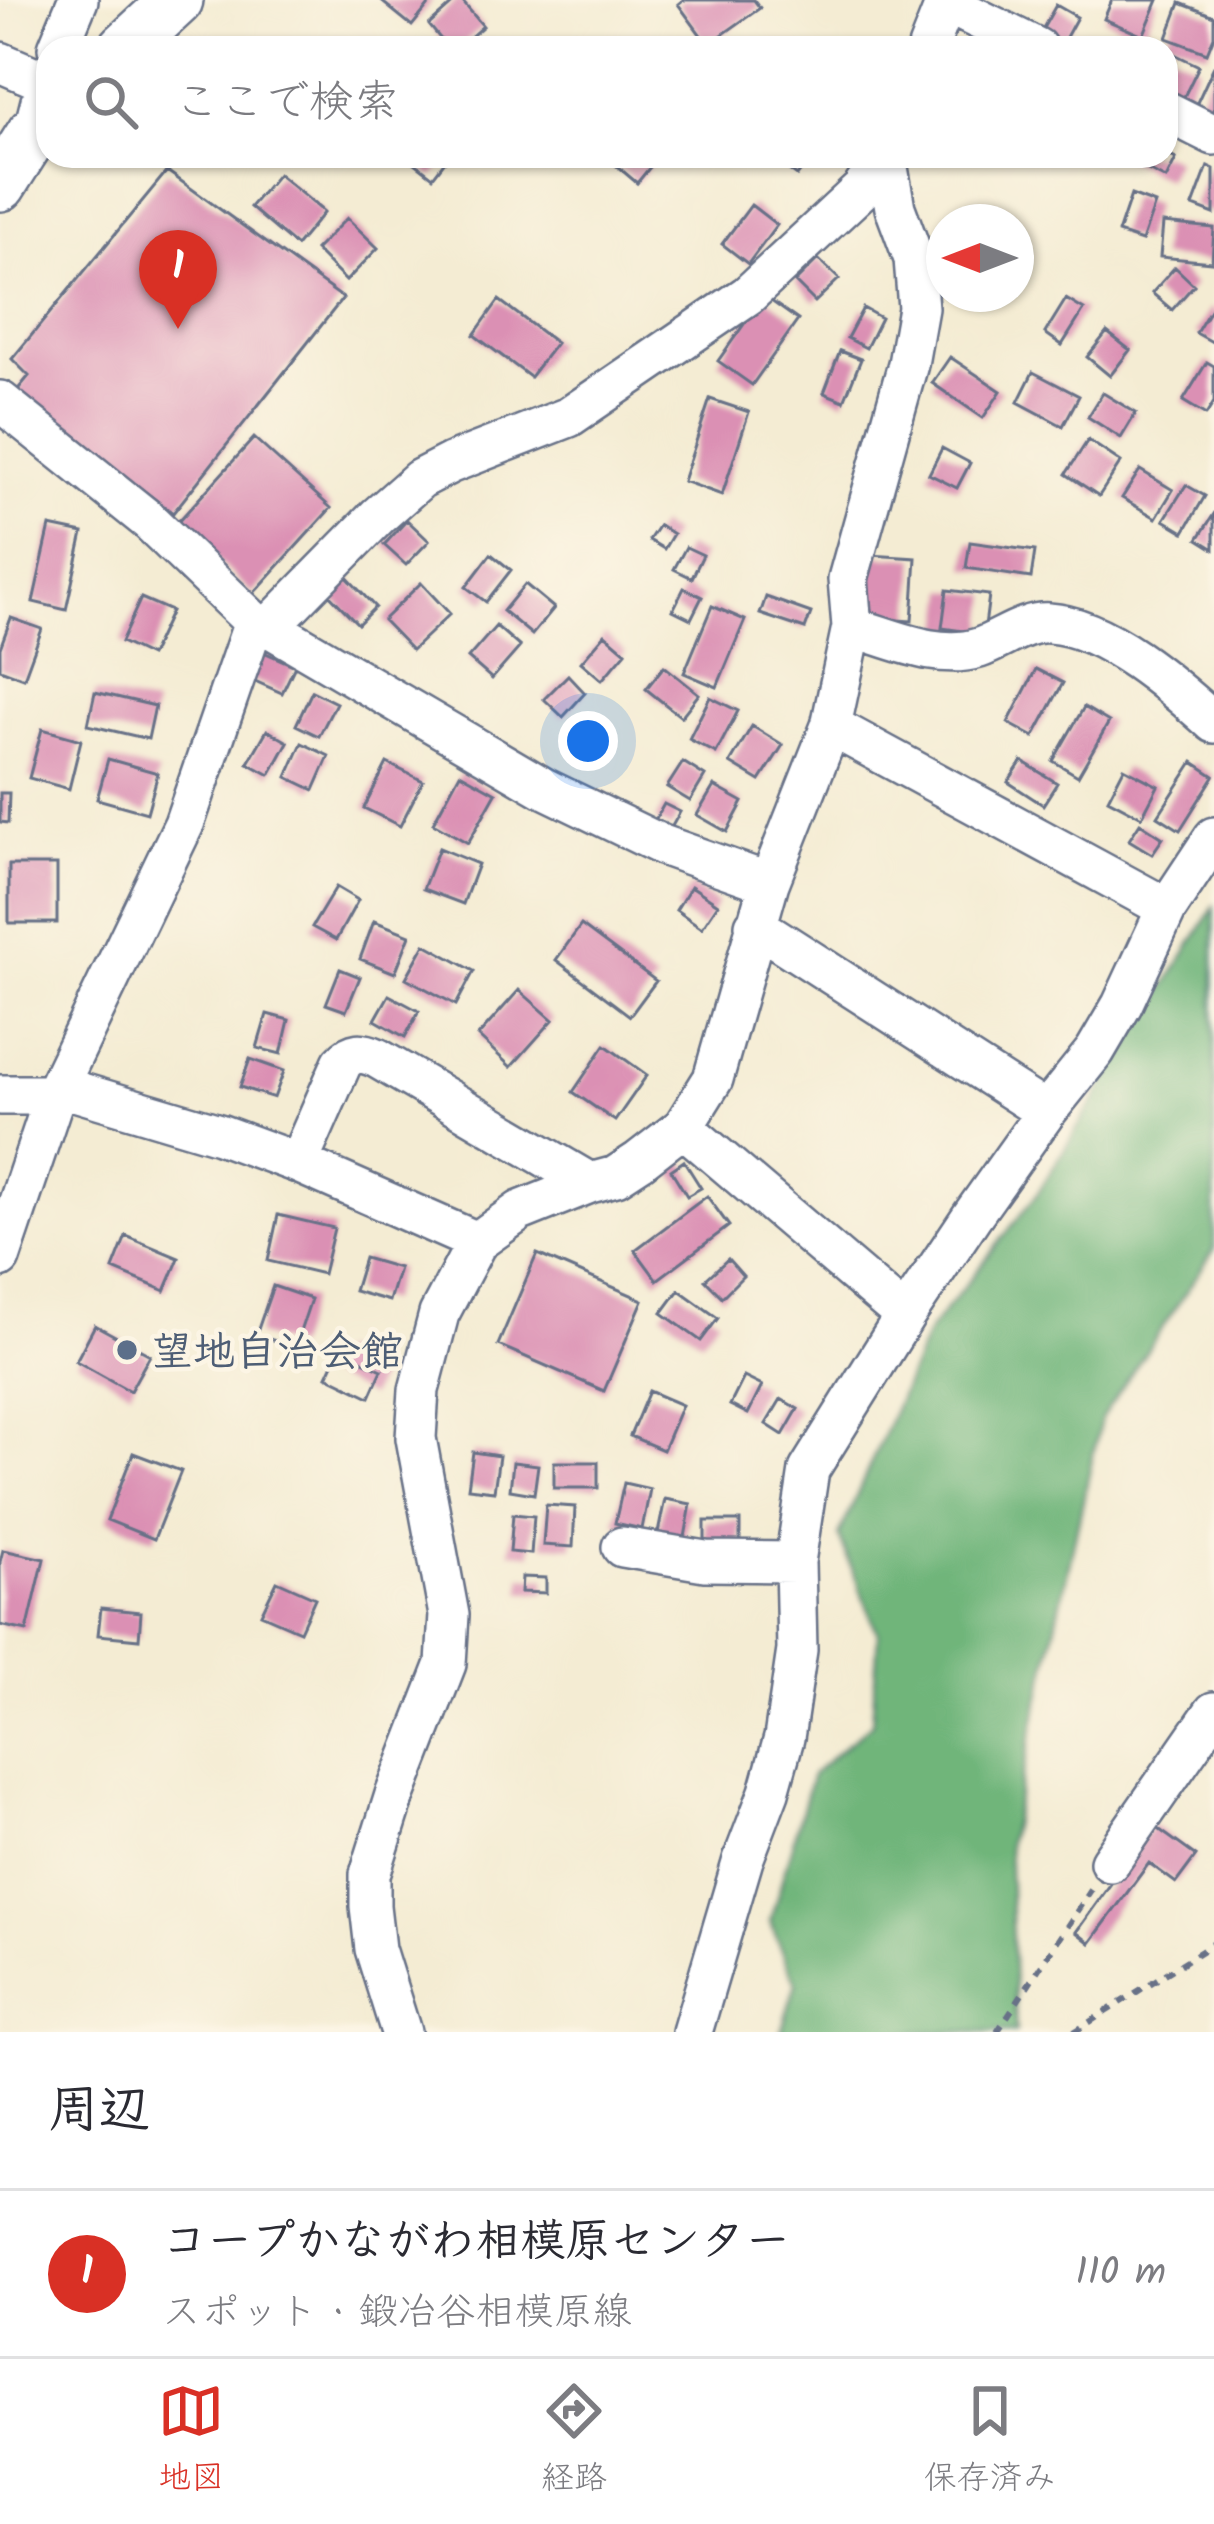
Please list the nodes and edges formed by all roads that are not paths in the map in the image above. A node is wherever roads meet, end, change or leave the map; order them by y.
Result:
1 (78, 0) edge
2 (177, 0) edge
3 (947, 2) edge
4 (65, 36) edge
5 (138, 36) edge
6 (933, 36) edge
7 (1014, 36) edge
8 (0, 62) edge
9 (36, 85) edge
10 (36, 111) edge
11 (1178, 117) edge
12 (1214, 135) edge
13 (877, 168) edge
14 (888, 168) edge
15 (0, 185) edge
16 (0, 401) edge
17 (261, 625) junction
18 (852, 626) junction
19 (1214, 723) edge
20 (831, 726) junction
21 (1214, 837) edge
22 (769, 883) junction
23 (1167, 908) junction
24 (755, 925) junction
25 (58, 1090) junction
26 (0, 1095) edge
27 (1046, 1112) junction
28 (683, 1126) junction
29 (298, 1163) junction
30 (590, 1183) junction
31 (477, 1242) junction
32 (0, 1258) edge
33 (905, 1316) junction
34 (622, 1547) dead end
35 (795, 1562) junction
36 (1214, 1712) edge
37 (1110, 1862) road end
38 (401, 2032) edge
39 (692, 2032) edge

1 - 4 street
2 - 5 main road
3 - 6 street
3 - 7 street
8 - 9 street
10 - 15 main road
11 - 12 street
13 - 17 street
14 - 18 street
16 - 17 street
17 - 22 street
17 - 25 street
18 - 19 street
18 - 20 street
20 - 22 street
20 - 23 street
21 - 23 street
22 - 24 street
23 - 27 street
24 - 27 street
24 - 28 street
25 - 26 street
25 - 29 street
25 - 32 street
27 - 33 street
28 - 30 street
28 - 33 street
29 - 30 street
29 - 31 street
30 - 31 street
31 - 38 street
33 - 35 street
34 - 35 street
35 - 39 street
36 - 37 street

